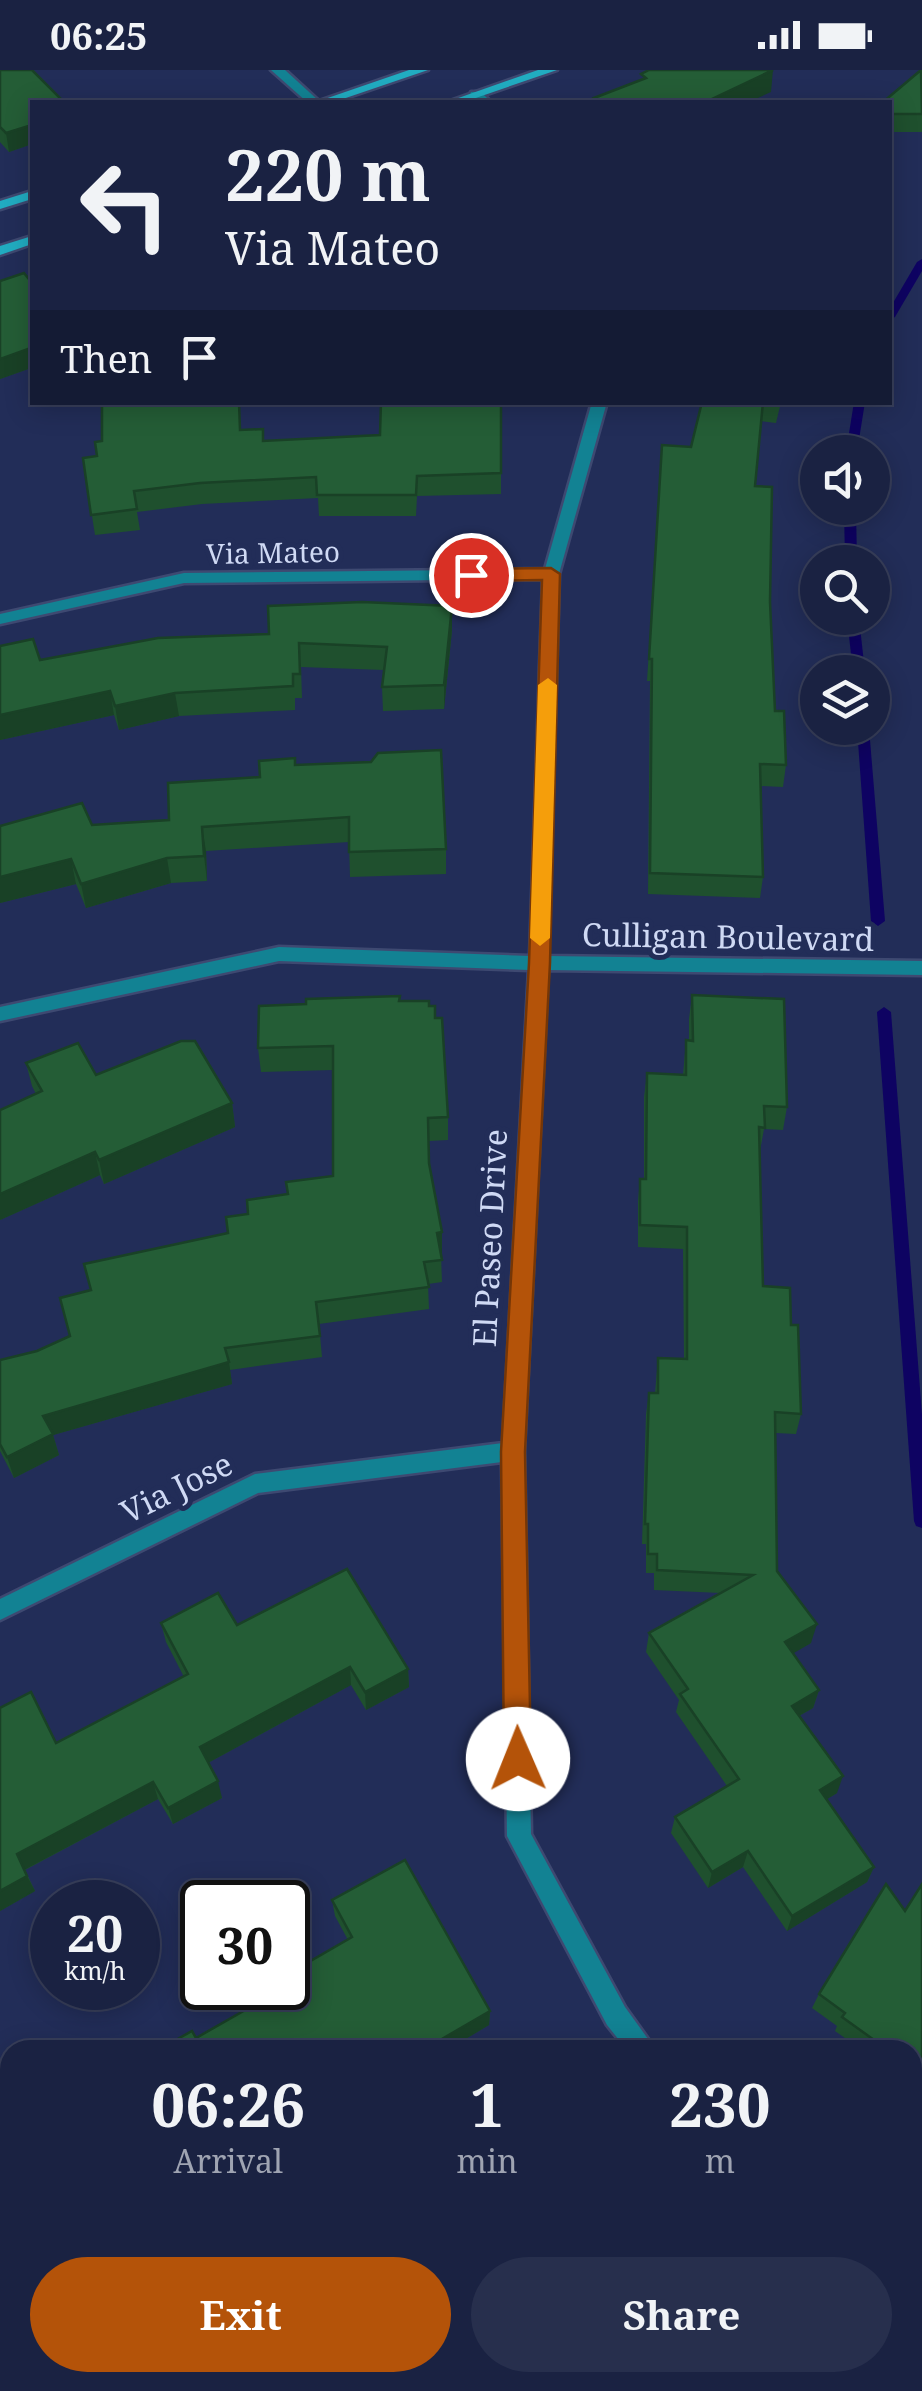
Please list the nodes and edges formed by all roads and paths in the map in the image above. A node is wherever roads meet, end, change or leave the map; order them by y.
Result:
1 (277, 70) edge
2 (422, 70) edge
3 (551, 70) edge
4 (480, 99) edge
5 (312, 100) edge
6 (328, 100) edge
7 (30, 195) edge
8 (0, 205) edge
9 (30, 241) edge
10 (0, 251) edge
11 (599, 405) edge
12 (551, 574) junction
13 (0, 619) edge
14 (540, 963) junction
15 (922, 968) edge
16 (0, 1014) edge
17 (513, 1452) junction
18 (0, 1610) edge
19 (635, 2040) edge

1 - 5 street
2 - 6 main road
3 - 4 main road
7 - 8 main road
9 - 10 main road
11 - 12 street, El Paseo Drive
12 - 13 street, Via Mateo
12 - 14 street, El Paseo Drive
14 - 15 street, Culligan Boulevard
14 - 16 street, Culligan Boulevard
14 - 17 street, El Paseo Drive
17 - 18 street, Via Jose
17 - 19 street, El Paseo Drive

